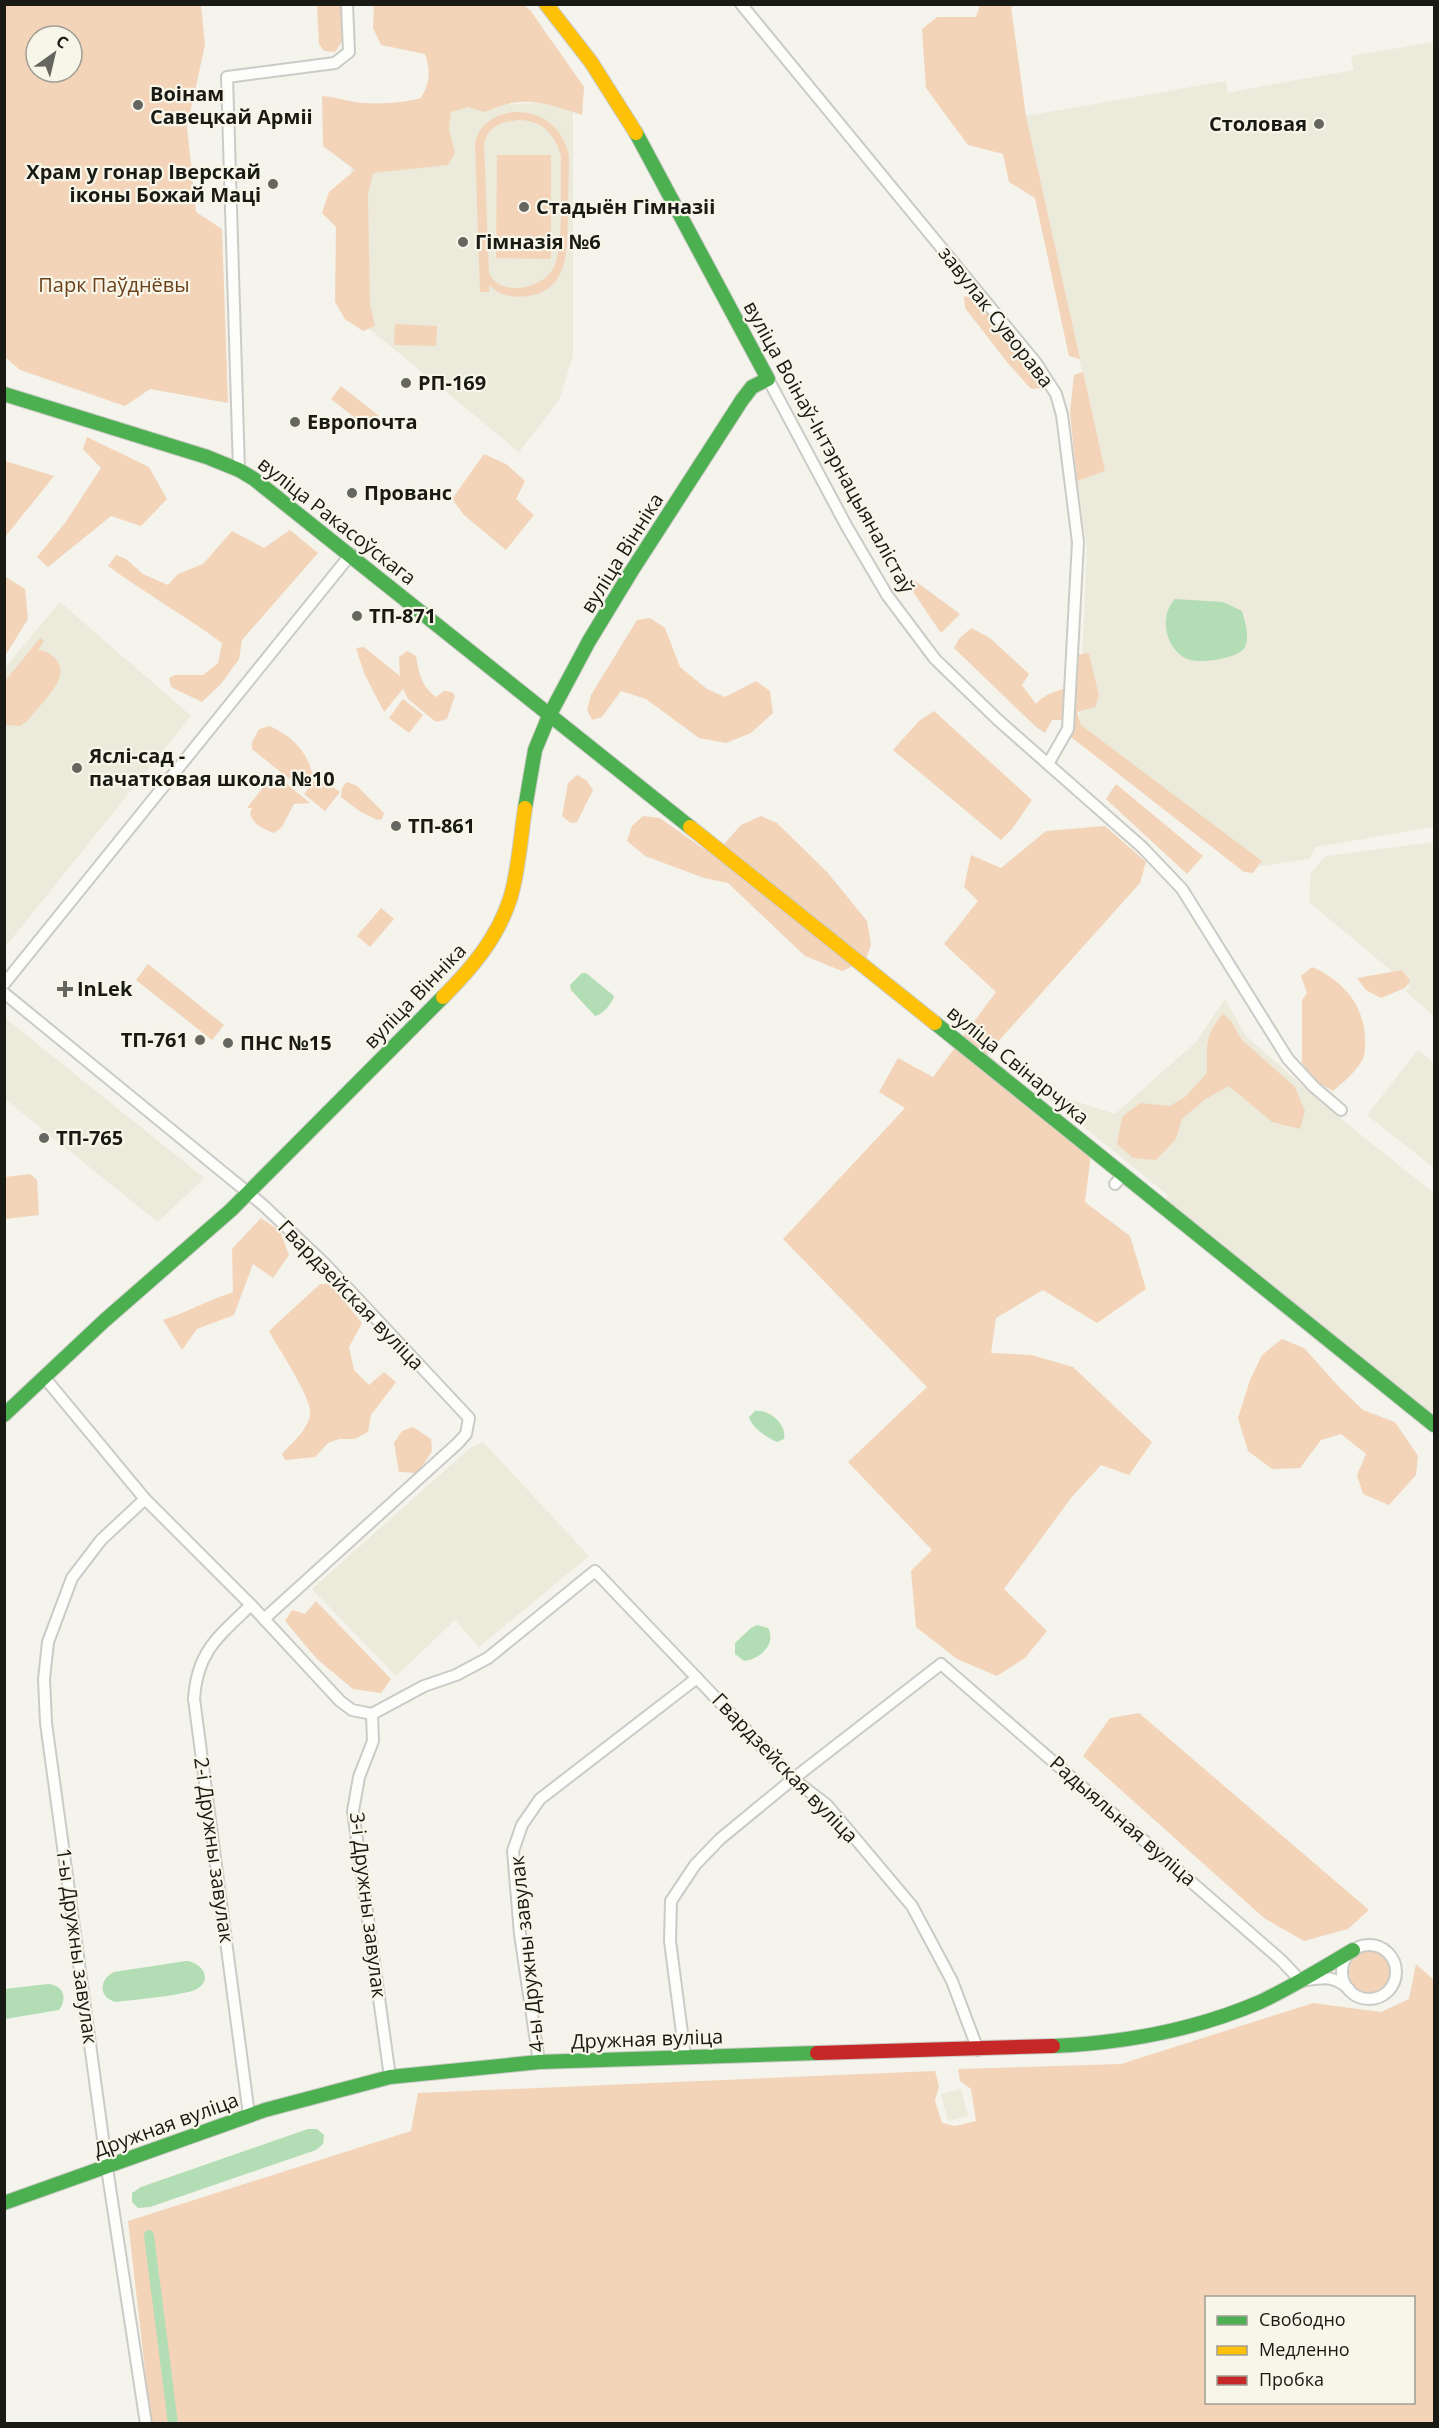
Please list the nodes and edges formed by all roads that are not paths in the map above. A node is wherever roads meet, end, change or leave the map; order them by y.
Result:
1 (347, 4) edge
2 (546, 4) edge
3 (741, 4) edge
4 (768, 379) junction
5 (4, 394) edge
6 (239, 470) junction
7 (351, 554) junction
8 (549, 716) junction
9 (576, 736) joint
10 (1048, 764) junction
11 (4, 984) edge
12 (4, 993) edge
13 (1341, 1110) dead end
14 (248, 1192) junction
15 (44, 1377) junction
16 (4, 1415) edge
17 (1434, 1425) edge
18 (145, 1499) junction
19 (251, 1605) junction
20 (264, 1619) junction
21 (697, 1678) junction
22 (372, 1714) junction
23 (793, 1779) junction
24 (1353, 1950) junction
25 (1302, 1981) junction
26 (1349, 1989) junction
27 (978, 2050) junction
28 (685, 2056) junction
29 (539, 2062) junction
30 (390, 2077) junction
31 (249, 2115) junction
32 (107, 2168) junction
33 (4, 2203) edge
34 (146, 2424) edge

1 - 6 street
2 - 4 street, вуліца Воінаў-Інтэрнацыяналістаў
3 - 10 street, завулак Суворава
4 - 8 street, вуліца Вінніка
4 - 10 street, вуліца Воінаў-Інтэрнацыяналістаў
5 - 6 street, вуліца Ракасоўскага
6 - 7 street, вуліца Ракасоўскага
7 - 8 street, вуліца Ракасоўскага
7 - 11 street
8 - 9 street, вуліца Ракасоўскага
8 - 14 street, вуліца Вінніка
9 - 17 street, вуліца Свінарчука
10 - 13 street, вуліца Воінаў-Інтэрнацыяналістаў
12 - 14 street, Гвардзейская вуліца
14 - 15 street, вуліца Вінніка
14 - 20 street, Гвардзейская вуліца
15 - 16 street, вуліца Вінніка
15 - 18 street
18 - 19 street
18 - 32 street, 1-ы Дружны завулак
19 - 20 street
19 - 31 street, 2-і Дружны завулак
20 - 22 street
21 - 22 street, Гвардзейская вуліца
21 - 23 street, Гвардзейская вуліца
21 - 29 street, 4-ы Дружны завулак
22 - 30 street, 3-і Дружны завулак
23 - 25 street, Радыяльная вуліца
23 - 27 street, Гвардзейская вуліца
23 - 28 street
24 - 25 street, Дружная вуліца
24 - 26 street
24 - 26 street
25 - 26 street
25 - 27 street, Дружная вуліца
27 - 28 street, Дружная вуліца
28 - 29 street, Дружная вуліца
29 - 30 street, Дружная вуліца
30 - 31 street, Дружная вуліца
31 - 32 street, Дружная вуліца
32 - 33 street, Дружная вуліца
32 - 34 street, 1-ы Дружны завулак

